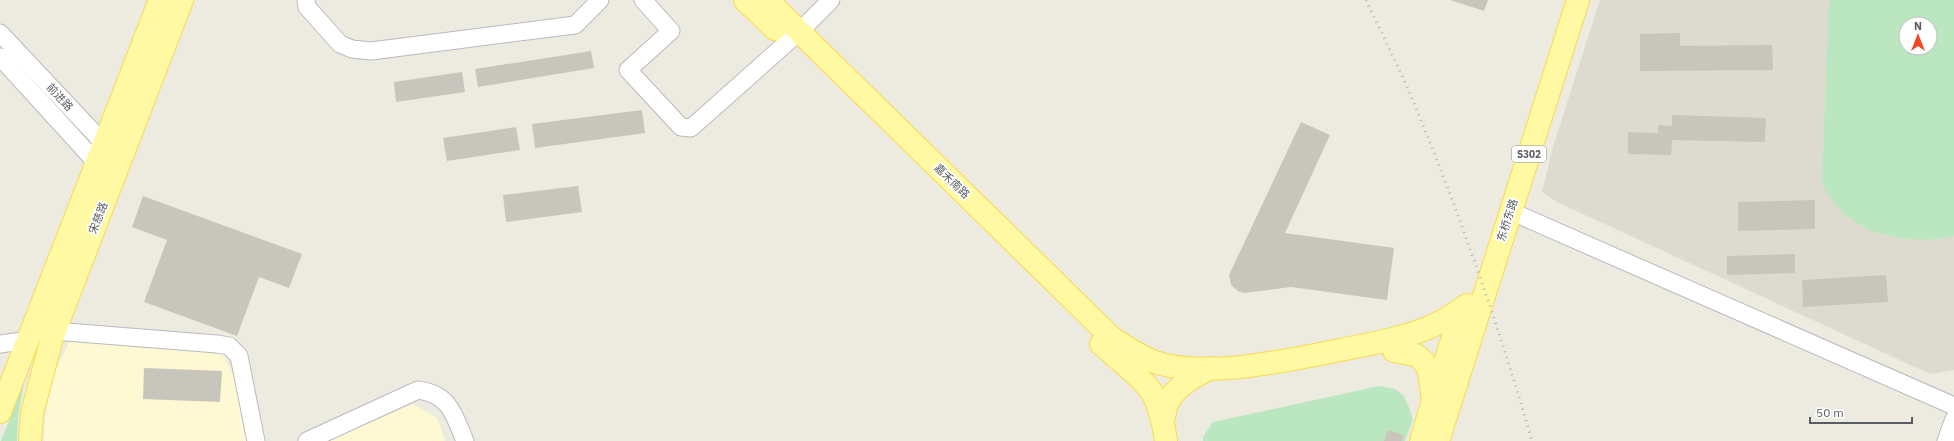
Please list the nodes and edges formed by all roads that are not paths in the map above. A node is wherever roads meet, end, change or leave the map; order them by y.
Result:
1 (160, 0) edge
2 (182, 0) edge
3 (306, 0) edge
4 (600, 0) edge
5 (643, 0) edge
6 (745, 0) edge
7 (767, 0) edge
8 (831, 0) edge
9 (1563, 0) edge
10 (1578, 0) edge
11 (0, 33) edge
12 (793, 36) junction
13 (0, 57) edge
14 (101, 154) junction
15 (116, 170) junction
16 (1510, 211) junction
17 (1473, 306) junction
18 (1455, 330) junction
19 (54, 331) junction
20 (28, 340) junction
21 (1424, 342) junction
22 (0, 344) edge
23 (1111, 344) junction
24 (1394, 344) junction
25 (1136, 363) junction
26 (1443, 370) junction
27 (1214, 375) junction
28 (1187, 381) junction
29 (1163, 398) junction
30 (1441, 403) junction
31 (1954, 406) edge
32 (0, 412) edge
33 (1954, 419) edge
34 (1171, 432) edge
35 (30, 441) edge
36 (256, 441) edge
37 (307, 441) edge
38 (465, 441) edge
39 (1421, 441) edge
40 (1438, 441) edge
41 (1946, 441) edge

1 - 14 main road, 宋慈路
2 - 15 main road, 宋慈路
3 - 4 street
5 - 12 street
6 - 12 main road, 嘉禾南路
7 - 12 main road, 嘉禾南路
8 - 12 street
9 - 17 main road, 东桥东路 / S302
10 - 16 main road, 东桥东路 / S302
11 - 14 street, 前进路
12 - 23 main road, 嘉禾南路
13 - 14 street
14 - 15 street
14 - 20 main road, 宋慈路
15 - 19 main road, 宋慈路
16 - 17 main road, 东桥东路 / S302
16 - 31 street
17 - 18 main road
17 - 24 main road
17 - 30 main road, 东桥东路
18 - 21 main road
18 - 26 main road
19 - 35 main road, 宋慈路
19 - 36 street
20 - 22 street
20 - 32 main road, 宋慈路
21 - 24 main road
21 - 26 main road
23 - 25 main road, 嘉禾南路
23 - 29 main road
24 - 27 main road
24 - 30 main road
25 - 27 main road
25 - 28 main road
25 - 29 main road
26 - 30 main road
27 - 28 main road
27 - 34 main road
28 - 29 main road
29 - 34 main road
30 - 39 main road
30 - 40 main road, 东桥东路
33 - 41 street
37 - 38 street

